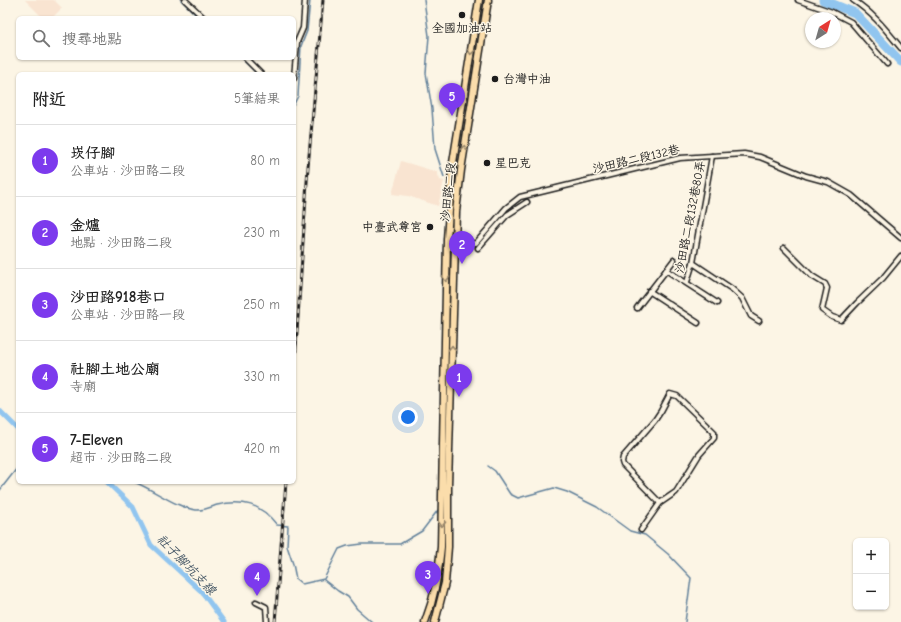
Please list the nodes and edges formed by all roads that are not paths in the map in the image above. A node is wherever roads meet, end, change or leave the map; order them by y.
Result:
1 (185, 0) edge
2 (305, 0) edge
3 (479, 0) edge
4 (488, 0) edge
5 (798, 0) edge
6 (854, 0) edge
7 (202, 16) edge
8 (901, 48) edge
9 (296, 54) edge
10 (247, 60) edge
11 (296, 60) edge
12 (887, 64) dead end
13 (259, 72) edge
14 (294, 72) edge
15 (712, 156) junction
16 (527, 202) dead end
17 (901, 238) edge
18 (447, 239) junction
19 (455, 242) junction
20 (478, 248) dead end
21 (784, 248) dead end
22 (901, 256) edge
23 (674, 260) dead end
24 (694, 263) junction
25 (666, 270) junction
26 (687, 282) junction
27 (649, 291) junction
28 (717, 303) dead end
29 (637, 308) dead end
30 (759, 321) dead end
31 (698, 323) dead end
32 (446, 485) junction
33 (660, 503) junction
34 (641, 530) dead end
35 (256, 602) dead end
36 (267, 622) edge
37 (425, 622) edge
38 (435, 622) edge

1 - 7 street
2 - 9 street
3 -> 18 main road, 沙田路二段
19 -> 4 main road, 沙田路二段
5 - 12 street
6 - 8 street
10 - 13 street
11 - 14 street
15 - 17 street, 沙田路二段132巷
15 - 19 street, 沙田路二段132巷
15 - 24 street, 沙田路二段132巷80弄
16 - 20 street
18 - 19 street, 沙田路二段132巷
18 -> 32 main road, 沙田路二段
32 -> 19 main road, 沙田路二段
21 - 22 street
23 - 25 street, 沙田路二段132巷80弄
24 - 26 street, 沙田路二段132巷80弄
24 - 30 street
25 - 26 street, 沙田路二段132巷80弄
25 - 27 street, 沙田路二段132巷80弄
26 - 28 street, 沙田路二段132巷80弄
27 - 29 street, 沙田路二段132巷80弄
27 - 31 street
32 -> 37 main road
32 - 38 main road
33 - 33 street
33 - 34 street
35 - 36 street

